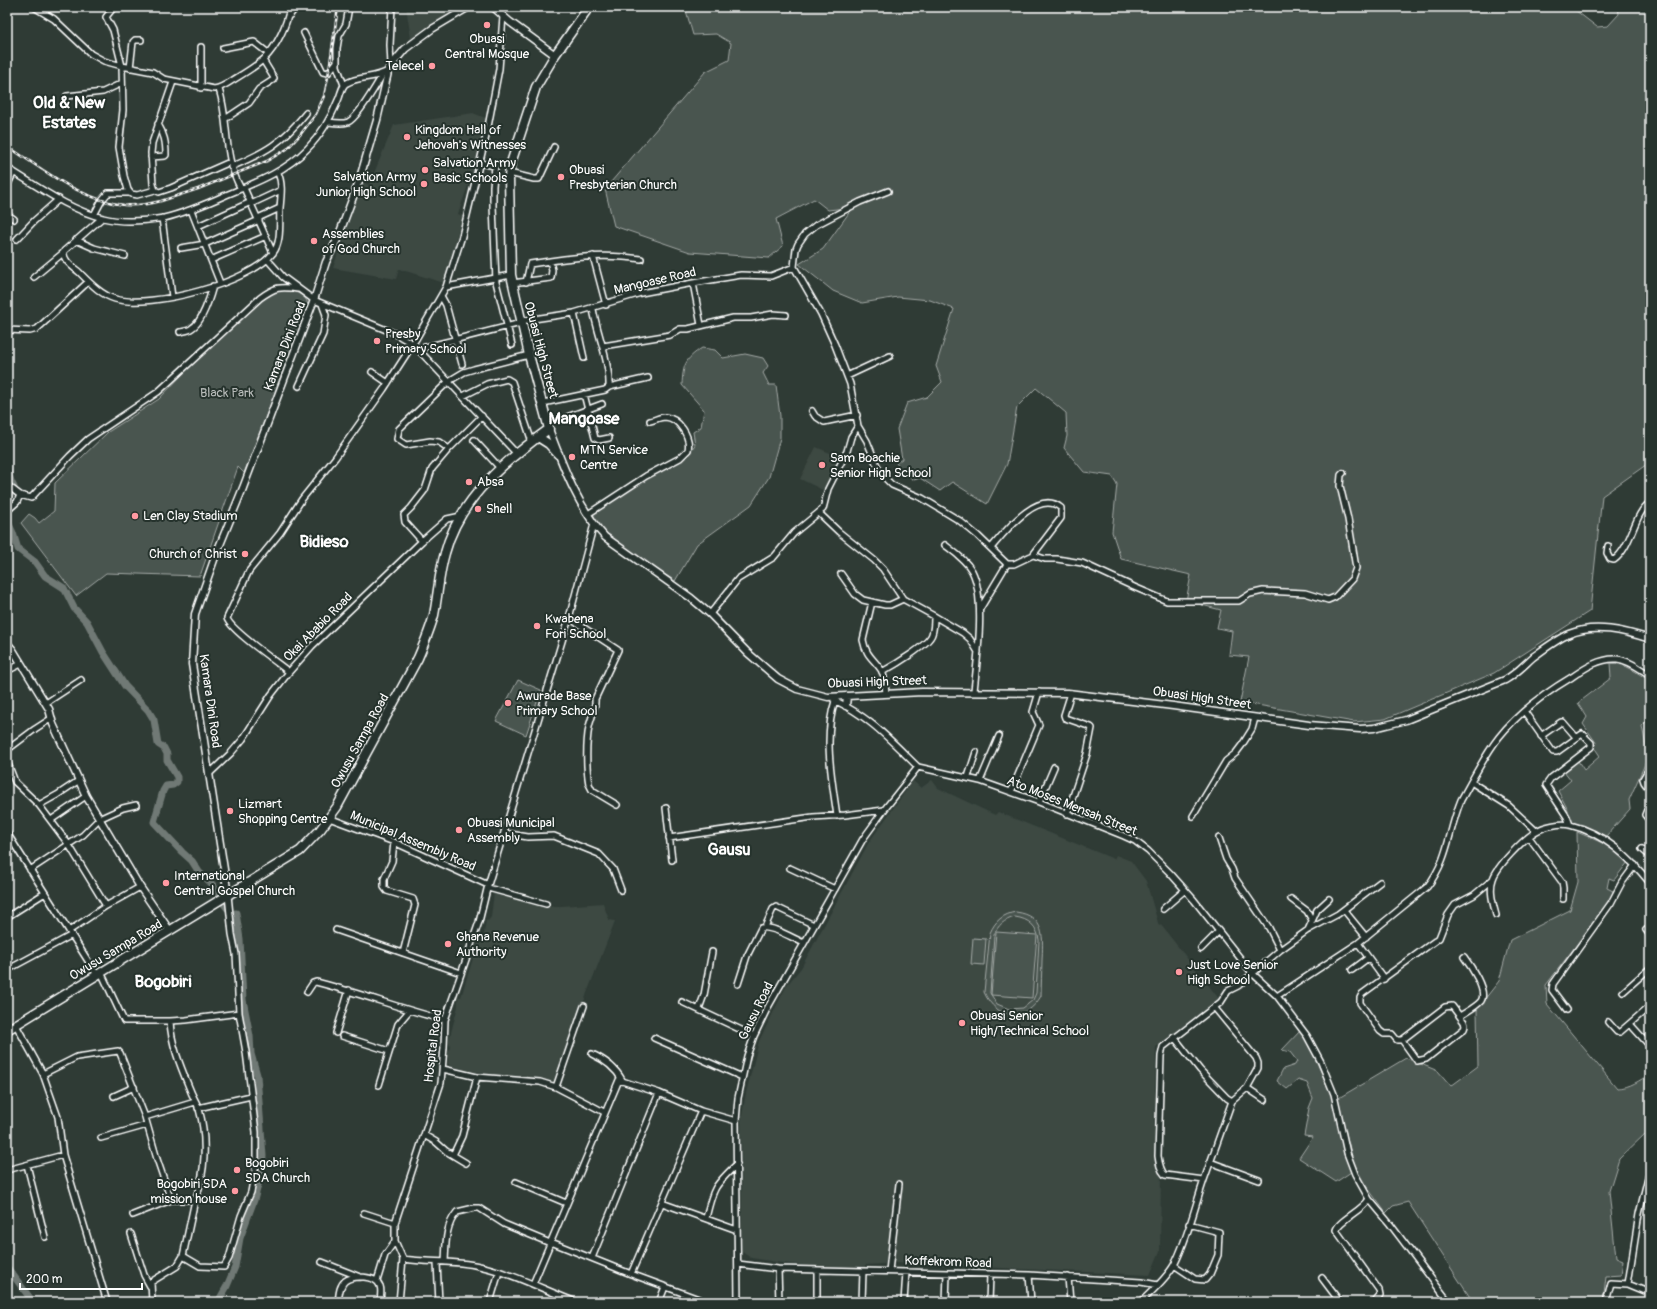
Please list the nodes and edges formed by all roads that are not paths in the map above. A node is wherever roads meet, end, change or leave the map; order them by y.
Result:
1 (36, 7) edge
2 (114, 7) edge
3 (290, 7) edge
4 (296, 7) edge
5 (349, 7) edge
6 (392, 7) edge
7 (469, 7) edge
8 (493, 7) edge
9 (589, 7) edge
10 (502, 12) edge
11 (288, 18) junction
12 (304, 33) dead end
13 (141, 40) dead end
14 (201, 46) dead end
15 (223, 48) dead end
16 (268, 53) junction
17 (555, 55) junction
18 (263, 60) junction
19 (336, 62) junction
20 (391, 65) junction
21 (122, 66) junction
22 (130, 68) junction
23 (385, 73) junction
24 (173, 82) junction
25 (122, 83) junction
26 (344, 85) junction
27 (202, 88) junction
28 (219, 89) junction
29 (67, 96) dead end
30 (306, 113) dead end
31 (225, 119) junction
32 (329, 122) junction
33 (158, 124) junction
34 (554, 147) dead end
35 (151, 157) junction
36 (480, 163) junction
37 (230, 165) junction
38 (7, 168) edge
39 (14, 172) junction
40 (278, 173) junction
41 (509, 173) junction
42 (7, 186) edge
43 (243, 188) junction
44 (155, 190) junction
45 (281, 190) junction
46 (888, 191) dead end
47 (129, 193) junction
48 (59, 199) junction
49 (251, 203) junction
50 (280, 208) junction
51 (191, 210) junction
52 (7, 214) edge
53 (94, 215) junction
54 (102, 218) junction
55 (162, 218) junction
56 (14, 219) dead end
57 (258, 219) junction
58 (198, 226) junction
59 (266, 236) junction
60 (17, 239) dead end
61 (76, 240) junction
62 (205, 244) junction
63 (180, 248) dead end
64 (63, 253) junction
65 (273, 253) junction
66 (125, 256) dead end
67 (593, 256) junction
68 (267, 259) junction
69 (641, 259) dead end
70 (211, 260) junction
71 (550, 261) junction
72 (794, 267) junction
73 (34, 277) dead end
74 (496, 278) junction
75 (512, 279) junction
76 (88, 282) junction
77 (526, 282) junction
78 (220, 283) junction
79 (693, 283) junction
80 (213, 286) junction
81 (446, 287) junction
82 (298, 289) junction
83 (441, 296) junction
84 (172, 297) junction
85 (314, 300) junction
86 (322, 304) junction
87 (606, 305) junction
88 (593, 309) junction
89 (574, 313) junction
90 (786, 315) dead end
91 (521, 322) junction
92 (701, 325) junction
93 (508, 326) junction
94 (7, 330) edge
95 (180, 332) dead end
96 (455, 339) junction
97 (413, 344) junction
98 (512, 345) dead end
99 (603, 346) junction
100 (418, 349) junction
101 (529, 355) junction
102 (890, 356) dead end
103 (584, 358) dead end
104 (462, 364) dead end
105 (372, 372) dead end
106 (847, 376) junction
107 (648, 378) dead end
108 (449, 381) junction
109 (388, 383) junction
110 (299, 386) dead end
111 (609, 387) junction
112 (584, 394) junction
113 (463, 396) junction
114 (543, 403) junction
115 (602, 404) dead end
116 (588, 410) junction
117 (812, 411) dead end
118 (482, 416) junction
119 (857, 416) junction
120 (567, 417) dead end
121 (650, 421) dead end
122 (858, 426) junction
123 (549, 430) junction
124 (609, 438) dead end
125 (474, 440) dead end
126 (535, 440) junction
127 (449, 449) junction
128 (518, 454) junction
129 (558, 454) junction
130 (500, 468) junction
131 (1343, 473) dead end
132 (7, 485) edge
133 (20, 495) junction
134 (1650, 503) edge
135 (7, 511) edge
136 (818, 513) junction
137 (588, 514) junction
138 (461, 516) junction
139 (594, 524) junction
140 (422, 541) junction
141 (945, 545) dead end
142 (1608, 546) dead end
143 (991, 548) junction
144 (1033, 555) junction
145 (1007, 564) junction
146 (841, 574) dead end
147 (903, 599) junction
148 (872, 602) junction
149 (980, 609) junction
150 (710, 614) junction
151 (934, 616) junction
152 (569, 618) junction
153 (1650, 639) edge
154 (7, 643) edge
155 (978, 652) junction
156 (21, 664) junction
157 (7, 671) edge
158 (289, 672) junction
159 (882, 672) junction
160 (1650, 675) edge
161 (81, 680) dead end
162 (974, 691) junction
163 (1039, 692) junction
164 (886, 693) junction
165 (1071, 693) junction
166 (847, 696) junction
167 (828, 697) junction
168 (835, 701) junction
169 (46, 703) junction
170 (846, 706) junction
171 (1524, 711) junction
172 (52, 718) junction
173 (1255, 718) junction
174 (999, 736) dead end
175 (1541, 736) junction
176 (1576, 737) junction
177 (7, 750) edge
178 (976, 752) dead end
179 (7, 761) edge
180 (918, 767) junction
181 (1054, 767) dead end
182 (1650, 767) edge
183 (209, 774) junction
184 (9, 776) edge
185 (968, 777) junction
186 (78, 781) junction
187 (980, 781) junction
188 (1471, 782) junction
189 (1650, 790) edge
190 (1011, 792) junction
191 (86, 796) junction
192 (1039, 802) junction
193 (39, 805) junction
194 (136, 805) dead end
195 (616, 805) dead end
196 (1650, 807) edge
197 (666, 808) dead end
198 (884, 810) junction
199 (1067, 814) junction
200 (837, 816) junction
201 (1193, 816) dead end
202 (329, 818) junction
203 (99, 819) junction
204 (51, 820) junction
205 (1650, 821) edge
206 (1570, 825) junction
207 (1536, 831) junction
208 (7, 833) edge
209 (504, 833) junction
210 (1529, 837) junction
211 (670, 838) junction
212 (1219, 838) dead end
213 (394, 842) junction
214 (69, 844) junction
215 (1642, 849) dead end
216 (1650, 856) edge
217 (672, 860) dead end
218 (1635, 865) junction
219 (790, 868) dead end
220 (30, 870) junction
221 (1492, 880) junction
222 (1380, 882) dead end
223 (1650, 883) edge
224 (140, 886) junction
225 (488, 886) junction
226 (835, 889) junction
227 (620, 890) dead end
228 (1185, 890) junction
229 (45, 893) junction
230 (228, 895) junction
231 (1329, 899) dead end
232 (1563, 899) dead end
233 (1291, 900) dead end
234 (546, 904) dead end
235 (106, 906) junction
236 (1163, 909) dead end
237 (1344, 910) junction
238 (1496, 915) dead end
239 (7, 917) edge
240 (1312, 920) junction
241 (814, 924) junction
242 (765, 927) junction
243 (336, 930) dead end
244 (1308, 930) junction
245 (1646, 930) dead end
246 (170, 931) junction
247 (1218, 932) junction
248 (70, 933) junction
249 (1650, 935) edge
250 (1366, 937) junction
251 (804, 943) junction
252 (1358, 943) junction
253 (1201, 949) dead end
254 (1280, 950) junction
255 (402, 952) junction
256 (712, 952) dead end
257 (1464, 957) dead end
258 (1368, 958) junction
259 (1650, 968) edge
260 (7, 970) edge
261 (1352, 970) dead end
262 (99, 973) junction
263 (461, 973) junction
264 (1252, 973) junction
265 (1384, 980) junction
266 (738, 984) dead end
267 (349, 990) junction
268 (308, 992) dead end
269 (1623, 992) dead end
270 (1277, 996) junction
271 (682, 1002) dead end
272 (584, 1006) dead end
273 (1650, 1006) edge
274 (1214, 1007) junction
275 (699, 1009) junction
276 (1567, 1010) dead end
277 (409, 1011) junction
278 (239, 1013) junction
279 (1460, 1016) junction
280 (445, 1020) junction
281 (170, 1021) junction
282 (1608, 1022) dead end
283 (1630, 1024) junction
284 (16, 1025) junction
285 (7, 1030) edge
286 (336, 1033) dead end
287 (342, 1036) dead end
288 (754, 1036) junction
289 (1174, 1037) junction
290 (654, 1038) dead end
291 (1402, 1040) junction
292 (1650, 1046) edge
293 (389, 1051) junction
294 (592, 1054) dead end
295 (443, 1069) junction
296 (43, 1074) junction
297 (742, 1077) junction
298 (477, 1078) junction
299 (622, 1080) junction
300 (379, 1085) dead end
301 (134, 1087) junction
302 (556, 1087) junction
303 (1247, 1088) junction
304 (659, 1093) junction
305 (114, 1096) dead end
306 (251, 1096) junction
307 (1265, 1100) dead end
308 (1232, 1101) junction
309 (195, 1102) junction
310 (198, 1108) junction
311 (701, 1110) junction
312 (604, 1112) junction
313 (145, 1117) junction
314 (736, 1121) junction
315 (147, 1126) junction
316 (424, 1135) junction
317 (101, 1138) dead end
318 (63, 1155) junction
319 (453, 1155) junction
320 (1210, 1162) junction
321 (466, 1163) dead end
322 (737, 1164) junction
323 (27, 1165) junction
324 (7, 1170) edge
325 (1649, 1171) edge
326 (1204, 1180) junction
327 (1259, 1180) dead end
328 (516, 1182) dead end
329 (899, 1184) dead end
330 (1369, 1199) junction
331 (171, 1200) junction
332 (195, 1200) junction
333 (566, 1203) junction
334 (662, 1203) junction
335 (364, 1213) dead end
336 (133, 1214) dead end
337 (706, 1218) junction
338 (394, 1223) junction
339 (1189, 1224) junction
340 (737, 1230) junction
341 (131, 1234) dead end
342 (45, 1237) dead end
343 (395, 1241) junction
344 (550, 1242) junction
345 (183, 1256) junction
346 (592, 1258) junction
347 (403, 1259) junction
348 (322, 1262) dead end
349 (445, 1262) junction
350 (437, 1263) junction
351 (738, 1264) junction
352 (1174, 1265) junction
353 (778, 1269) junction
354 (816, 1271) junction
355 (863, 1271) junction
356 (889, 1271) junction
357 (499, 1272) junction
358 (906, 1272) junction
359 (631, 1274) junction
360 (946, 1274) junction
361 (990, 1275) junction
362 (1029, 1275) junction
363 (1068, 1277) junction
364 (361, 1278) junction
365 (1322, 1278) dead end
366 (376, 1281) junction
367 (533, 1284) junction
368 (1628, 1284) junction
369 (1158, 1285) junction
370 (150, 1286) junction
371 (665, 1287) junction
372 (1650, 1293) edge
373 (1376, 1301) edge
374 (107, 1302) edge
375 (152, 1302) edge
376 (338, 1302) edge
377 (380, 1302) edge
378 (399, 1302) edge
379 (439, 1302) edge
380 (490, 1302) edge
381 (576, 1302) edge
382 (659, 1302) edge
383 (706, 1302) edge
384 (738, 1302) edge
385 (779, 1302) edge
386 (818, 1302) edge
387 (862, 1302) edge
388 (904, 1302) edge
389 (946, 1302) edge
390 (990, 1302) edge
391 (1030, 1302) edge
392 (1070, 1302) edge
393 (1141, 1302) edge
394 (1340, 1302) edge
395 (1449, 1302) edge
396 (1606, 1302) edge

1 - 21 street
2 - 21 street
3 - 11 street
4 - 11 street
5 - 19 street
6 - 20 street
7 - 20 street, Kamara Dini Road
8 - 10 street
9 - 17 main road, Obuasi High Street
10 - 17 street
10 - 36 street
11 - 16 street
12 - 19 street
13 - 22 street
14 - 27 street
15 - 16 street
16 - 18 street
17 - 41 main road, Obuasi High Street
18 - 28 street
18 - 31 street
19 - 26 street
20 - 23 street, Kamara Dini Road
21 - 22 street
21 - 25 street
22 - 24 street
23 - 26 street
23 - 32 street
23 - 85 street, Kamara Dini Road
24 - 27 street
24 - 33 street
25 - 29 street
25 - 47 street
26 - 32 street
27 - 28 street
28 - 31 street
30 - 37 street
31 - 37 street
32 - 40 street
33 - 35 street
33 - 35 street
34 - 41 street
35 - 44 street
36 - 74 street
36 - 81 street
37 - 43 street
37 - 44 street
38 - 39 street
39 - 42 street
39 - 48 street
40 - 43 street
40 - 45 street
41 - 75 main road, Obuasi High Street
43 - 49 street
43 - 51 street
44 - 47 street
45 - 49 street
45 - 50 street
46 - 72 street
47 - 53 street
48 - 53 street
48 - 60 street
49 - 57 street
49 - 58 street
50 - 57 street
50 - 65 street
51 - 55 street
51 - 58 street
52 - 56 street
53 - 54 street
54 - 55 street
54 - 61 street
55 - 84 street
57 - 59 street
57 - 62 street
58 - 62 street
59 - 65 street
59 - 70 street
61 - 64 street
61 - 66 street
62 - 63 street
62 - 70 street
64 - 73 street
64 - 76 street
65 - 68 street
67 - 69 street
67 - 71 street
67 - 87 street
68 - 78 street
68 - 82 street
70 - 78 street
71 - 77 street
71 - 77 street
72 - 79 street, Mangoase Road
72 - 106 street
74 - 75 street
74 - 81 street
74 - 93 street
75 - 77 street
75 - 91 main road, Obuasi High Street
76 - 84 street
76 - 94 street
78 - 80 street
79 - 87 street, Mangoase Road
79 - 92 street
80 - 84 street
80 - 95 street
81 - 83 street
82 - 85 street
82 - 133 street
83 - 96 street
83 - 97 street
85 - 86 street
85 - 183 street, Kamara Dini Road
86 - 97 street
86 - 110 street
87 - 88 street, Mangoase Road
88 - 89 street, Mangoase Road
88 - 99 street
89 - 91 street, Mangoase Road
89 - 103 street
90 - 92 street
91 - 93 street, Mangoase Road
91 - 101 main road, Obuasi High Street
92 - 99 street
93 - 96 street, Mangoase Road
93 - 98 street
96 - 100 street, Mangoase Road
96 - 104 street
97 - 100 street
97 - 109 street
99 - 111 street
100 - 108 street
101 - 108 street
101 - 114 main road, Obuasi High Street
102 - 106 street
105 - 109 street
106 - 119 street
107 - 111 street
108 - 113 street
108 - 127 street
109 - 158 street
111 - 112 street
112 - 114 street
112 - 116 street
113 - 118 street
113 - 126 street
114 - 123 main road, Obuasi High Street
115 - 116 street
116 - 120 street
116 - 124 street
117 - 119 street
118 - 127 street
118 - 128 street
119 - 122 street
121 - 137 street
122 - 136 street
122 - 143 street
123 - 126 main road, Owusu Sampa Road
123 - 129 street, Obuasi High Street
125 - 130 street
126 - 128 main road, Owusu Sampa Road
126 - 129 main road
127 - 140 street
128 - 130 main road, Owusu Sampa Road
129 - 137 street, Obuasi High Street
130 - 138 main road, Owusu Sampa Road
131 - 144 street
132 - 133 street
133 - 135 street
134 - 142 street
136 - 147 street
136 - 150 street
137 - 139 street, Obuasi High Street
138 - 140 street, Okai Ababio Road
138 - 202 main road, Owusu Sampa Road
139 - 150 street, Obuasi High Street
139 - 152 street, Hospital Road
140 - 158 street, Okai Ababio Road
141 - 149 street
143 - 144 street
143 - 145 street
144 - 145 street
145 - 149 street
146 - 148 street
147 - 148 street
147 - 151 street
148 - 159 street
149 - 155 street
150 - 167 street, Obuasi High Street
151 - 155 street
151 - 159 street
152 - 195 street
152 - 209 street, Hospital Road
153 - 173 street, Obuasi High Street
154 - 156 street
155 - 162 street
156 - 157 street
156 - 169 street
158 - 183 street, Okai Ababio Road
159 - 164 street
160 - 171 street
161 - 169 street
162 - 163 street, Obuasi High Street
162 - 164 street, Obuasi High Street
163 - 165 street, Obuasi High Street
163 - 190 street
164 - 166 street, Obuasi High Street
165 - 173 street, Obuasi High Street
165 - 199 street
166 - 167 street, Obuasi High Street
166 - 170 street
167 - 168 street
168 - 170 street
168 - 200 street
169 - 172 street
170 - 180 street
171 - 175 street
171 - 188 street
172 - 177 street
172 - 186 street
173 - 201 street
174 - 187 street
175 - 176 street
175 - 176 street
176 - 206 street
178 - 185 street
179 - 184 street
180 - 185 street, Ato Moses Mensah Street
180 - 198 street, Gausu Road
181 - 192 street
182 - 189 street
183 - 230 street, Kamara Dini Road
184 - 193 street
185 - 187 street, Ato Moses Mensah Street
186 - 191 street
186 - 193 street
187 - 190 street, Ato Moses Mensah Street
188 - 207 street
188 - 250 street
190 - 192 street, Ato Moses Mensah Street
191 - 203 street
191 - 204 street
192 - 199 street, Ato Moses Mensah Street
193 - 204 street
194 - 203 street
196 - 205 street
197 - 211 street
198 - 200 street
198 - 226 street, Gausu Road
199 - 228 street, Ato Moses Mensah Street
200 - 211 street
202 - 213 street, Municipal Assembly Road
202 - 230 main road, Owusu Sampa Road
203 - 214 street
203 - 224 street
204 - 214 street
206 - 207 street
206 - 218 street
207 - 210 street
208 - 220 street
209 - 225 street, Hospital Road
209 - 227 street
210 - 221 street
210 - 232 street
211 - 217 street
212 - 254 street
213 - 225 street, Municipal Assembly Road
213 - 255 street
214 - 220 street
214 - 235 street
215 - 216 street
218 - 223 street
218 - 276 street
219 - 226 street
220 - 229 street
221 - 238 street
221 - 265 street
222 - 237 street
224 - 235 street
224 - 246 street
225 - 234 street, Municipal Assembly Road
225 - 263 street, Hospital Road
226 - 241 street, Gausu Road
228 - 236 street
228 - 247 street, Ato Moses Mensah Street
229 - 239 street
229 - 248 street
230 - 246 main road, Owusu Sampa Road
230 - 278 street
231 - 240 street
233 - 240 street
235 - 248 street
237 - 244 street
237 - 250 street
240 - 244 street
241 - 242 street
241 - 251 street, Gausu Road
242 - 251 street
242 - 266 street
243 - 255 street
244 - 254 street
245 - 249 street
246 - 262 main road, Owusu Sampa Road
247 - 253 street
247 - 264 street, Ato Moses Mensah Street
248 - 260 street
248 - 262 street
250 - 252 street
251 - 288 street, Gausu Road
252 - 258 street
252 - 270 street
254 - 264 street
255 - 263 street
256 - 275 street
257 - 279 street
258 - 261 street
258 - 265 street
259 - 269 street
262 - 281 street
262 - 284 main road, Owusu Sampa Road
263 - 280 street, Hospital Road
264 - 270 street, Ato Moses Mensah Street
264 - 274 street
265 - 291 street
267 - 268 street
267 - 277 street
267 - 286 street
270 - 330 street, Ato Moses Mensah Street
271 - 275 street
272 - 302 street
273 - 283 street
274 - 289 street
274 - 303 street
275 - 288 street
277 - 280 street
277 - 293 street
278 - 281 street
278 - 306 street
279 - 291 street
279 - 291 street
280 - 295 street, Hospital Road
281 - 309 street
282 - 283 street
283 - 292 street
284 - 285 main road, Owusu Sampa Road
284 - 296 street
287 - 293 street
288 - 297 street, Gausu Road
289 - 308 street
289 - 326 street
290 - 297 street
293 - 300 street
294 - 299 street
295 - 298 street
295 - 316 street, Hospital Road
296 - 301 street
296 - 318 street
297 - 314 street, Gausu Road
298 - 302 street
298 - 319 street
299 - 304 street
299 - 312 street
301 - 305 street
301 - 313 street
302 - 312 street
303 - 307 street
303 - 308 street
304 - 311 street
304 - 346 street
306 - 310 street
306 - 345 street
308 - 320 street
309 - 310 street
309 - 313 street
310 - 332 street
311 - 314 street
311 - 334 street
312 - 333 street
313 - 315 street
314 - 322 street, Gausu Road
315 - 317 street
315 - 331 street
316 - 319 street
316 - 338 street, Hospital Road
318 - 323 street
318 - 374 street
319 - 321 street
320 - 326 street
320 - 327 street
322 - 337 street
322 - 340 street, Gausu Road
323 - 324 street
323 - 342 street
325 - 368 street
326 - 339 street
328 - 333 street
329 - 356 street
330 - 373 street
330 - 395 street, Ato Moses Mensah Street
331 - 332 street
331 - 336 street
332 - 345 street
333 - 344 street
334 - 337 street
334 - 359 street
335 - 338 street
337 - 340 street
338 - 343 street, Hospital Road
339 - 352 street
339 - 352 street
340 - 351 street, Gausu Road
341 - 370 street
343 - 347 street, Hospital Road
343 - 366 street
344 - 346 street
344 - 349 street
344 - 367 street
345 - 370 street
346 - 359 street
347 - 350 street
347 - 378 street
348 - 364 street
349 - 350 street
349 - 357 street
350 - 379 street
351 - 353 street, Koffekrom Road
351 - 384 street, Gausu Road
352 - 369 street
353 - 354 street, Koffekrom Road
353 - 385 street
354 - 355 street, Koffekrom Road
354 - 386 street
355 - 356 street, Koffekrom Road
355 - 387 street
356 - 358 street, Koffekrom Road
357 - 367 street
357 - 380 street
358 - 360 street, Koffekrom Road
358 - 388 street
359 - 371 street
360 - 361 street, Koffekrom Road
360 - 389 street
361 - 362 street, Koffekrom Road
361 - 390 street
362 - 363 street, Koffekrom Road
362 - 391 street
363 - 369 street, Koffekrom Road
363 - 392 street
364 - 366 street
364 - 376 street
365 - 394 street
366 - 377 street
367 - 381 street
368 - 372 street
368 - 396 street
369 - 393 street
370 - 375 street
371 - 382 street
371 - 383 street

